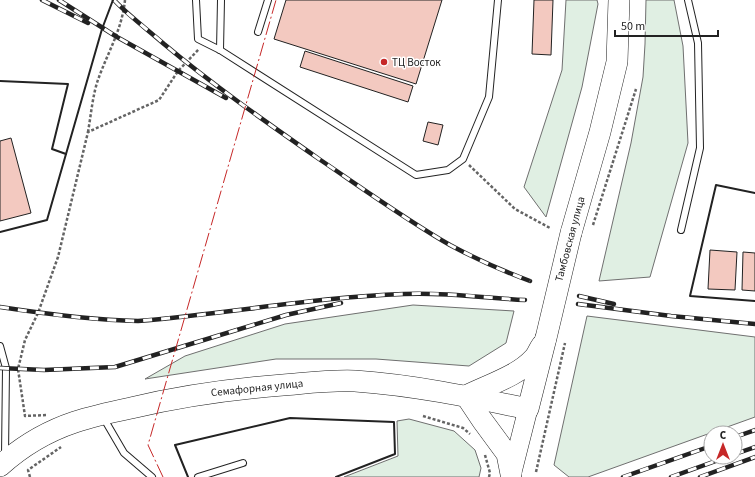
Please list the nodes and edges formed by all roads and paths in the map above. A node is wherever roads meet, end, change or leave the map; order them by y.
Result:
1 (125, 0) edge
2 (196, 0) edge
3 (221, 0) edge
4 (268, 0) edge
5 (498, 0) edge
6 (619, 0) edge
7 (688, 0) edge
8 (258, 32) dead end
9 (198, 39) junction
10 (220, 50) junction
11 (636, 89) dead end
12 (88, 132) junction
13 (463, 159) junction
14 (550, 228) dead end
15 (591, 230) dead end
16 (680, 230) dead end
17 (555, 340) junction
18 (0, 346) edge
19 (466, 396) junction
20 (528, 409) junction
21 (101, 414) junction
22 (47, 415) dead end
23 (423, 416) dead end
24 (473, 438) dead end
25 (61, 447) dead end
26 (485, 454) dead end
27 (243, 463) dead end
28 (2, 464) edge
29 (536, 472) dead end
30 (511, 475) edge
31 (30, 477) edge
32 (152, 477) edge
33 (198, 477) edge
34 (489, 477) edge

1 - 12 path
2 - 9 lane
3 - 10 lane
4 - 8 lane
5 - 13 lane
6 - 17 highway, Тамбовская улица, bridge
7 - 16 lane
9 - 10 lane
9 - 12 path
10 - 13 lane
11 - 15 path
12 - 22 path
13 - 14 path
17 - 19 highway
17 - 20 highway, Тамбовская улица
17 - 29 path
18 - 28 lane
19 - 20 highway, Семафорная улица
19 - 21 highway, Семафорная улица
19 - 30 highway
20 - 30 main road, Тамбовская улица
21 - 28 highway, Семафорная улица
21 - 32 lane
23 - 24 path
25 - 31 path
26 - 34 path
27 - 33 lane

